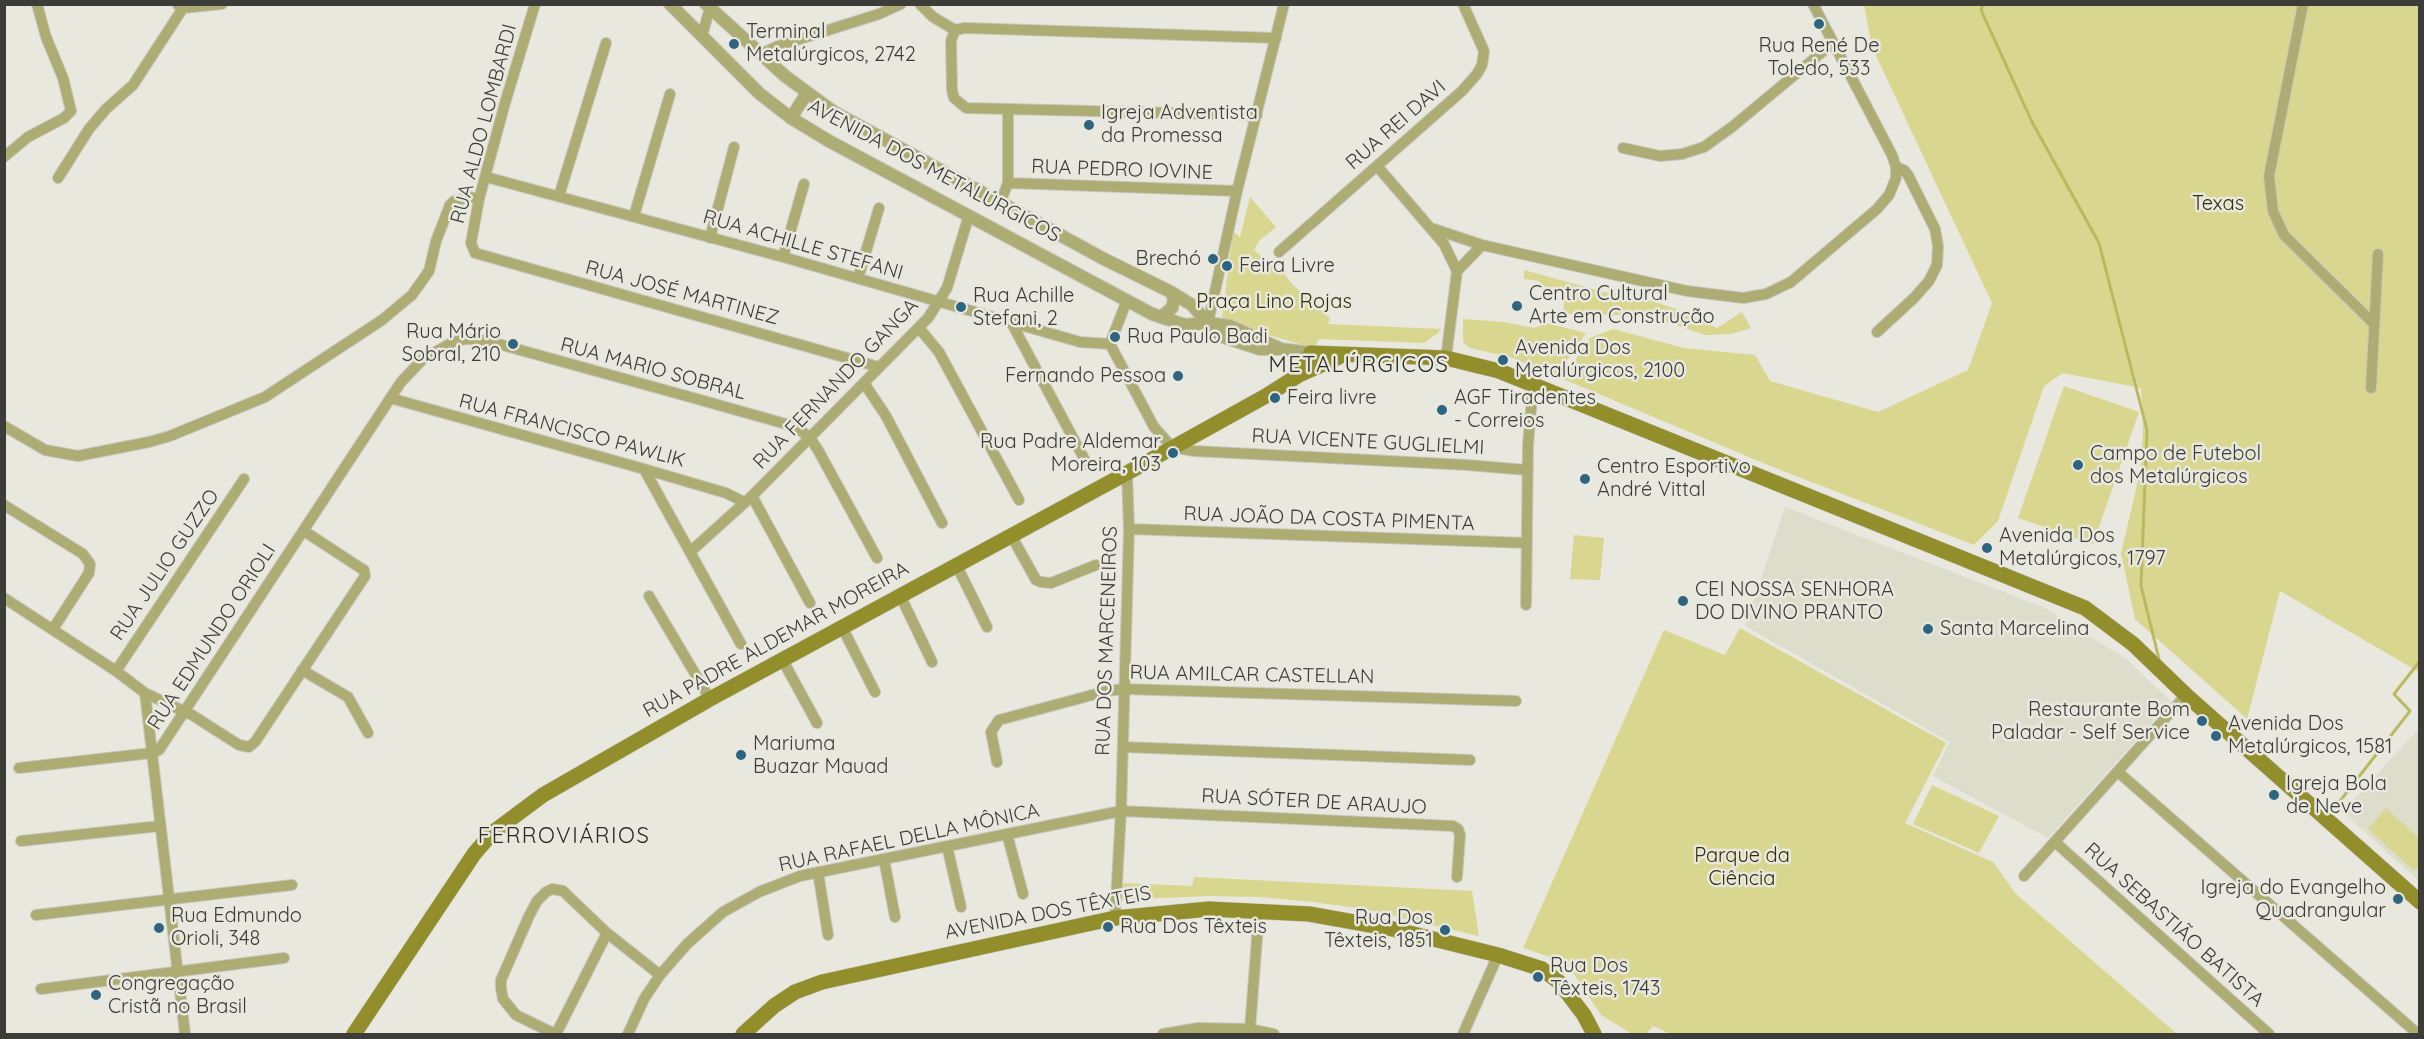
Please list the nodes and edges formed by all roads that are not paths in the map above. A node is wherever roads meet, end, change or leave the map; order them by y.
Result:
1 (37, 4) edge
2 (222, 4) edge
3 (535, 4) edge
4 (670, 4) edge
5 (901, 4) edge
6 (920, 4) edge
7 (1284, 4) edge
8 (1463, 4) edge
9 (1813, 4) edge
10 (2303, 4) edge
11 (181, 6) edge
12 (709, 6) edge
13 (953, 35) junction
14 (702, 36) junction
15 (1276, 38) junction
16 (606, 43) dead end
17 (1833, 43) junction
18 (760, 54) junction
19 (807, 93) junction
20 (670, 94) dead end
21 (1008, 109) junction
22 (1257, 116) junction
23 (791, 118) junction
24 (734, 147) dead end
25 (1623, 148) dead end
26 (4, 157) edge
27 (1377, 166) junction
28 (1896, 167) junction
29 (486, 177) junction
30 (57, 178) dead end
31 (1008, 183) junction
32 (804, 184) dead end
33 (1237, 191) junction
34 (559, 196) junction
35 (479, 199) junction
36 (1000, 203) junction
37 (879, 208) dead end
38 (969, 215) junction
39 (634, 216) junction
40 (1433, 229) junction
41 (710, 238) junction
42 (1482, 245) junction
43 (1279, 252) dead end
44 (475, 253) joint
45 (2378, 254) dead end
46 (783, 257) junction
47 (1457, 271) junction
48 (858, 278) junction
49 (1171, 292) junction
50 (1127, 300) junction
51 (939, 302) junction
52 (1161, 317) junction
53 (1011, 322) junction
54 (1208, 323) junction
55 (2374, 324) junction
56 (919, 328) junction
57 (1877, 332) dead end
58 (484, 340) joint
59 (1110, 344) junction
60 (1311, 353) junction
61 (1342, 356) junction
62 (1446, 358) junction
63 (879, 366) junction
64 (1299, 375) junction
65 (864, 382) junction
66 (1533, 386) junction
67 (2371, 388) dead end
68 (390, 398) junction
69 (4, 426) edge
70 (810, 438) junction
71 (1172, 447) junction
72 (1087, 464) dead end
73 (644, 469) junction
74 (1527, 470) junction
75 (1127, 473) junction
76 (244, 479) dead end
77 (748, 499) junction
78 (1019, 500) dead end
79 (4, 505) edge
80 (942, 523) dead end
81 (1130, 529) junction
82 (304, 531) junction
83 (1011, 535) junction
84 (1527, 543) junction
85 (690, 552) junction
86 (877, 558) dead end
87 (956, 564) junction
88 (1096, 565) dead end
89 (900, 595) junction
90 (649, 596) dead end
91 (4, 598) edge
92 (810, 603) dead end
93 (1526, 604) dead end
94 (842, 627) junction
95 (987, 627) dead end
96 (53, 629) junction
97 (741, 644) dead end
98 (782, 659) junction
99 (932, 662) dead end
100 (302, 670) junction
101 (116, 671) junction
102 (1124, 689) junction
103 (875, 692) dead end
104 (145, 693) junction
105 (2186, 695) junction
106 (710, 699) junction
107 (1516, 701) dead end
108 (186, 711) junction
109 (817, 723) dead end
110 (368, 733) dead end
111 (1123, 747) junction
112 (152, 753) junction
113 (1470, 760) dead end
114 (997, 762) dead end
115 (18, 768) dead end
116 (2118, 772) junction
117 (1121, 811) junction
118 (160, 826) junction
119 (1007, 834) junction
120 (21, 841) dead end
121 (2055, 842) junction
122 (947, 846) junction
123 (885, 859) junction
124 (818, 872) junction
125 (1457, 876) dead end
126 (2024, 876) dead end
127 (292, 885) dead end
128 (1023, 894) dead end
129 (168, 900) junction
130 (2420, 902) edge
131 (961, 907) dead end
132 (1259, 912) junction
133 (36, 915) dead end
134 (895, 917) dead end
135 (1115, 918) junction
136 (607, 933) junction
137 (828, 934) dead end
138 (1498, 955) junction
139 (285, 958) dead end
140 (178, 973) junction
141 (660, 975) junction
142 (41, 989) dead end
143 (1250, 1029) junction
144 (185, 1035) edge
145 (354, 1035) edge
146 (556, 1035) edge
147 (628, 1035) edge
148 (743, 1035) edge
149 (1163, 1035) edge
150 (1274, 1035) edge
151 (1463, 1035) edge
152 (1594, 1035) edge
153 (2269, 1035) edge
154 (2418, 1035) edge

1 - 26 street
2 - 11 street
3 - 29 street, RUA ALDO LOMBARDI
4 - 14 street, AVENIDA DOS METALÚRGICOS
5 - 18 street
6 - 13 street
7 - 15 street
8 - 27 street, RUA REI DAVI
9 - 17 street
10 - 55 street
11 - 30 street
12 - 14 street
12 - 18 street, AVENIDA DOS METALÚRGICOS
13 - 15 street
13 - 21 street
14 - 23 street, AVENIDA DOS METALÚRGICOS
15 - 22 street
16 - 34 street
17 - 25 street
17 - 28 street
18 - 19 street, AVENIDA DOS METALÚRGICOS
19 - 23 street
19 - 36 street, AVENIDA DOS METALÚRGICOS
20 - 39 street
21 - 22 street
21 - 31 street, RUA PEDRO IOVINE
22 - 33 street
23 - 38 street, AVENIDA DOS METALÚRGICOS
24 - 41 street
27 - 40 street
27 - 43 street, RUA REI DAVI
28 - 42 street
28 - 57 street
29 - 34 street, RUA ACHILLE STEFANI
29 - 35 street, RUA ALDO LOMBARDI
31 - 33 street, RUA PEDRO IOVINE
31 - 36 street
32 - 46 street
33 - 54 street
34 - 39 street, RUA ACHILLE STEFANI
35 - 44 street, RUA ALDO LOMBARDI
35 - 69 street
36 - 49 street, AVENIDA DOS METALÚRGICOS
37 - 48 street
38 - 50 street, AVENIDA DOS METALÚRGICOS
38 - 51 street, RUA FERNANDO GANGA
39 - 41 street, RUA ACHILLE STEFANI
40 - 42 street
40 - 47 street
41 - 46 street, RUA ACHILLE STEFANI
42 - 47 street
44 - 63 street, RUA JOSÉ MARTINEZ
45 - 55 street
46 - 48 street, RUA ACHILLE STEFANI
47 - 62 street
48 - 51 street, RUA ACHILLE STEFANI
49 - 52 street
49 - 54 street, AVENIDA DOS METALÚRGICOS
50 - 52 street, AVENIDA DOS METALÚRGICOS
50 - 59 street
51 - 53 street, RUA ACHILLE STEFANI
51 - 56 street, RUA FERNANDO GANGA
52 - 54 street, AVENIDA DOS METALÚRGICOS
53 - 59 street, RUA ACHILLE STEFANI
53 - 72 street
54 - 60 street, AVENIDA DOS METALÚRGICOS
55 - 67 street
56 - 63 street, RUA FERNANDO GANGA
56 - 78 street
58 - 68 street, RUA EDMUNDO ORIOLI
58 - 70 street, RUA MARIO SOBRAL
59 - 71 street
60 - 61 main road, AVENIDA DOS METALÚRGICOS
60 - 64 main road, RUA PADRE ALDEMAR MOREIRA
61 - 62 main road, AVENIDA DOS METALÚRGICOS
61 - 64 main road, RUA PADRE ALDEMAR MOREIRA
62 - 66 main road, AVENIDA DOS METALÚRGICOS
63 - 65 street, RUA FERNANDO GANGA
64 - 71 main road, RUA PADRE ALDEMAR MOREIRA
65 - 70 street, RUA FERNANDO GANGA
65 - 80 street
66 - 74 street
66 - 105 main road, AVENIDA DOS METALÚRGICOS
68 - 73 street, RUA FRANCISCO PAWLIK
68 - 82 street, RUA EDMUNDO ORIOLI
70 - 77 street, RUA FERNANDO GANGA
70 - 86 street
71 - 74 street, RUA VICENTE GUGLIELMI
71 - 75 main road, RUA PADRE ALDEMAR MOREIRA
73 - 77 street, RUA FRANCISCO PAWLIK
73 - 85 street
74 - 84 street
75 - 81 street, RUA DOS MARCENEIROS
75 - 83 main road, RUA PADRE ALDEMAR MOREIRA
76 - 101 street, RUA JULIO GUZZO
77 - 85 street, RUA FERNANDO GANGA
77 - 92 street
79 - 96 street
81 - 84 street, RUA JOÃO DA COSTA PIMENTA
81 - 102 street, RUA DOS MARCENEIROS
82 - 100 street
82 - 108 street, RUA EDMUNDO ORIOLI
83 - 87 main road, RUA PADRE ALDEMAR MOREIRA
83 - 88 street
84 - 93 street
85 - 97 street
87 - 89 main road, RUA PADRE ALDEMAR MOREIRA
87 - 95 street
89 - 94 main road, RUA PADRE ALDEMAR MOREIRA
89 - 99 street
90 - 106 street
91 - 96 street
94 - 98 main road, RUA PADRE ALDEMAR MOREIRA
94 - 103 street
96 - 101 street
98 - 106 main road, RUA PADRE ALDEMAR MOREIRA
98 - 109 street
100 - 108 street
100 - 110 street
101 - 104 street
102 - 107 street, RUA AMILCAR CASTELLAN
102 - 111 street, RUA DOS MARCENEIROS
102 - 114 street, RUA AMILCAR CASTELLAN
104 - 108 street
104 - 112 street
105 - 116 street
105 - 130 main road, AVENIDA DOS METALÚRGICOS
106 - 145 main road, RUA PADRE ALDEMAR MOREIRA
108 - 112 street, RUA EDMUNDO ORIOLI
111 - 113 street
111 - 117 street, RUA DOS MARCENEIROS
112 - 115 street
112 - 118 street, RUA EDMUNDO ORIOLI
116 - 121 street
116 - 154 street
117 - 119 street, RUA RAFAEL DELLA MÔNICA
117 - 125 street, RUA SÓTER DE ARAUJO
117 - 135 street, RUA DOS MARCENEIROS
118 - 120 street
118 - 129 street, RUA EDMUNDO ORIOLI
119 - 122 street, RUA RAFAEL DELLA MÔNICA
119 - 128 street
121 - 126 street
121 - 153 street, RUA SEBASTIÃO BATISTA
122 - 123 street, RUA RAFAEL DELLA MÔNICA
122 - 131 street
123 - 124 street, RUA RAFAEL DELLA MÔNICA
123 - 134 street
124 - 137 street
124 - 141 street, RUA RAFAEL DELLA MÔNICA
127 - 129 street
129 - 133 street
129 - 140 street, RUA EDMUNDO ORIOLI
132 - 135 main road, AVENIDA DOS TÊXTEIS
132 - 138 main road, AVENIDA DOS TÊXTEIS
132 - 143 street
135 - 148 main road, AVENIDA DOS TÊXTEIS
136 - 141 street
136 - 146 street
136 - 146 street
138 - 151 street
138 - 152 main road, AVENIDA DOS TÊXTEIS
139 - 140 street
140 - 142 street
140 - 144 street, RUA EDMUNDO ORIOLI
141 - 147 street, RUA RAFAEL DELLA MÔNICA
143 - 149 street
143 - 150 street

